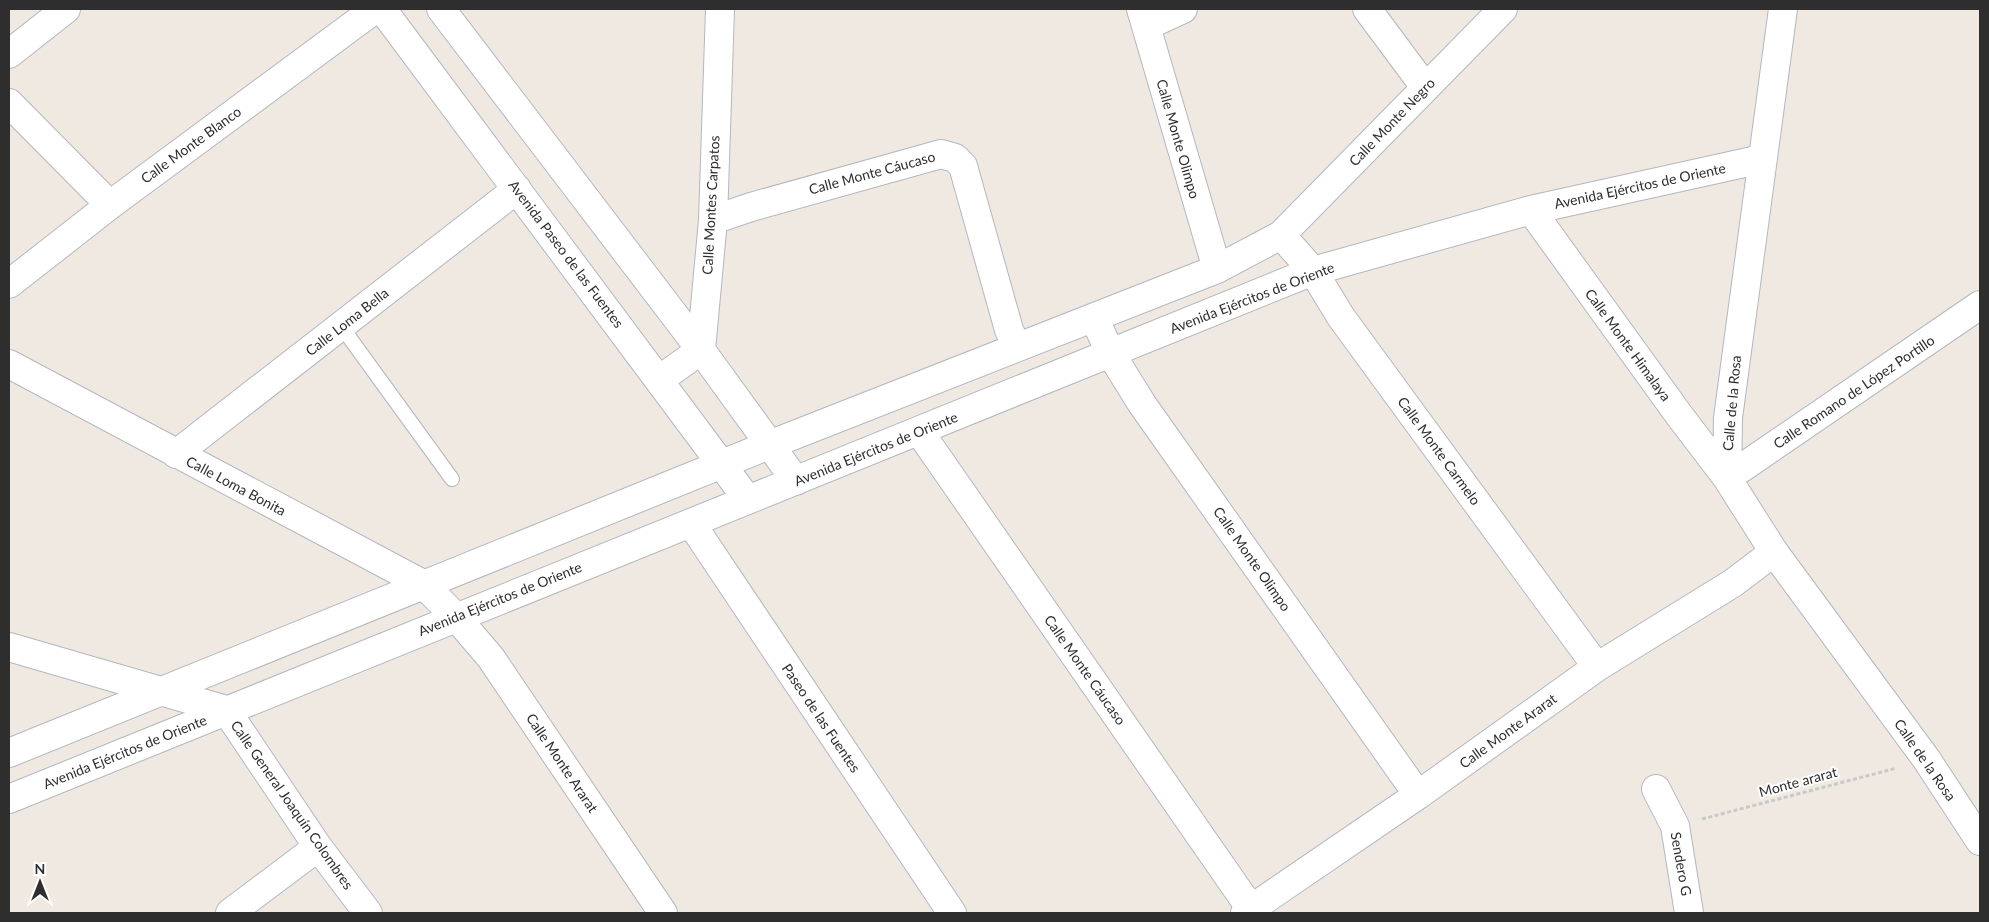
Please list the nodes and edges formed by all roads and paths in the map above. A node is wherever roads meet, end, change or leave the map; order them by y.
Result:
1 (66, 9) edge
2 (375, 9) edge
3 (382, 9) edge
4 (442, 9) edge
5 (1182, 9) edge
6 (1367, 9) edge
7 (1503, 9) edge
8 (1783, 9) edge
9 (723, 10) edge
10 (1143, 17) edge
11 (9, 54) edge
12 (1425, 87) junction
13 (9, 102) edge
14 (1762, 159) junction
15 (517, 189) junction
16 (110, 205) junction
17 (1531, 210) junction
18 (713, 220) junction
19 (1281, 235) junction
20 (1217, 268) junction
21 (1313, 271) junction
22 (9, 284) edge
23 (1980, 305) edge
24 (1094, 318) junction
25 (341, 326) junction
26 (1016, 347) junction
27 (701, 350) junction
28 (1111, 354) junction
29 (9, 364) edge
30 (659, 380) junction
31 (919, 431) junction
32 (769, 445) junction
33 (176, 454) junction
34 (721, 465) junction
35 (1727, 478) junction
36 (452, 479) dead end
37 (796, 481) junction
38 (748, 500) junction
39 (691, 523) junction
40 (1774, 552) junction
41 (423, 584) junction
42 (456, 617) junction
43 (9, 647) edge
44 (1597, 667) junction
45 (160, 690) junction
46 (226, 710) junction
47 (9, 753) edge
48 (1927, 760) junction
49 (1656, 788) dead end
50 (1418, 796) junction
51 (9, 799) edge
52 (1675, 826) junction
53 (1980, 841) edge
54 (318, 847) junction
55 (1248, 911) edge
56 (230, 913) edge
57 (368, 913) edge
58 (663, 913) edge
59 (952, 913) edge
60 (1689, 913) edge

1 - 11 street
2 - 16 street, Calle Monte Blanco
3 - 15 street, Avenida Paseo de las Fuentes
4 - 27 street
5 - 10 street
6 - 12 street
7 - 12 street, Calle Monte Negro
8 - 14 street, Calle de la Rosa
9 - 18 street, Calle Montes Carpatos
10 - 20 street, Calle Monte Olimpo
12 - 19 street, Calle Monte Negro
13 - 16 street
14 - 17 street, Avenida Ejércitos de Oriente
14 - 35 street, Calle de la Rosa
15 - 25 street, Calle Loma Bella
15 - 30 street, Avenida Paseo de las Fuentes
16 - 22 street, Calle Monte Blanco
17 - 21 street, Avenida Ejércitos de Oriente
17 - 35 street, Calle Monte Himalaya
18 - 26 street, Calle Monte Cáucaso
18 - 27 street, Calle Montes Carpatos
19 - 20 street
19 - 21 street, Calle Monte Carmelo
20 - 24 street
21 - 28 street, Avenida Ejércitos de Oriente
21 - 44 street, Calle Monte Carmelo
23 - 35 street, Calle Romano de López Portillo
24 - 26 street
24 - 28 street, Calle Monte Olimpo
25 - 33 street, Calle Loma Bella
25 - 36 lane
26 - 32 street
27 - 30 street
27 - 32 street
28 - 31 street, Avenida Ejércitos de Oriente
28 - 50 street, Calle Monte Olimpo
29 - 33 street, Calle Loma Bonita
30 - 34 street, Avenida Paseo de las Fuentes
31 - 37 street, Avenida Ejércitos de Oriente
31 - 55 street, Calle Monte Cáucaso
32 - 34 street
32 - 37 street
33 - 41 street, Calle Loma Bonita
34 - 38 street, Avenida Paseo de las Fuentes
34 - 41 street
35 - 40 street, Calle de la Rosa
37 - 38 street, Avenida Ejércitos de Oriente
38 - 39 street, Avenida Ejércitos de Oriente
39 - 42 street, Avenida Ejércitos de Oriente
39 - 59 street, Paseo de las Fuentes
40 - 44 street, Calle Monte Ararat
40 - 48 street, Calle de la Rosa
41 - 42 street, Calle Loma Bonita
41 - 45 street
42 - 46 street, Avenida Ejércitos de Oriente
42 - 58 street, Calle Monte Ararat
43 - 45 street, Calle General Joaquín Colombres
44 - 50 street, Calle Monte Ararat
45 - 46 street, Calle General Joaquín Colombres
45 - 47 street
46 - 51 street, Avenida Ejércitos de Oriente
46 - 54 street, Calle General Joaquín Colombres
48 - 52 path, Monte ararat
48 - 53 street, Calle de la Rosa
49 - 52 street, Sendero G
50 - 55 street, Calle Monte Ararat
52 - 60 street, Sendero G
54 - 56 street
54 - 57 street, Calle General Joaquín Colombres

